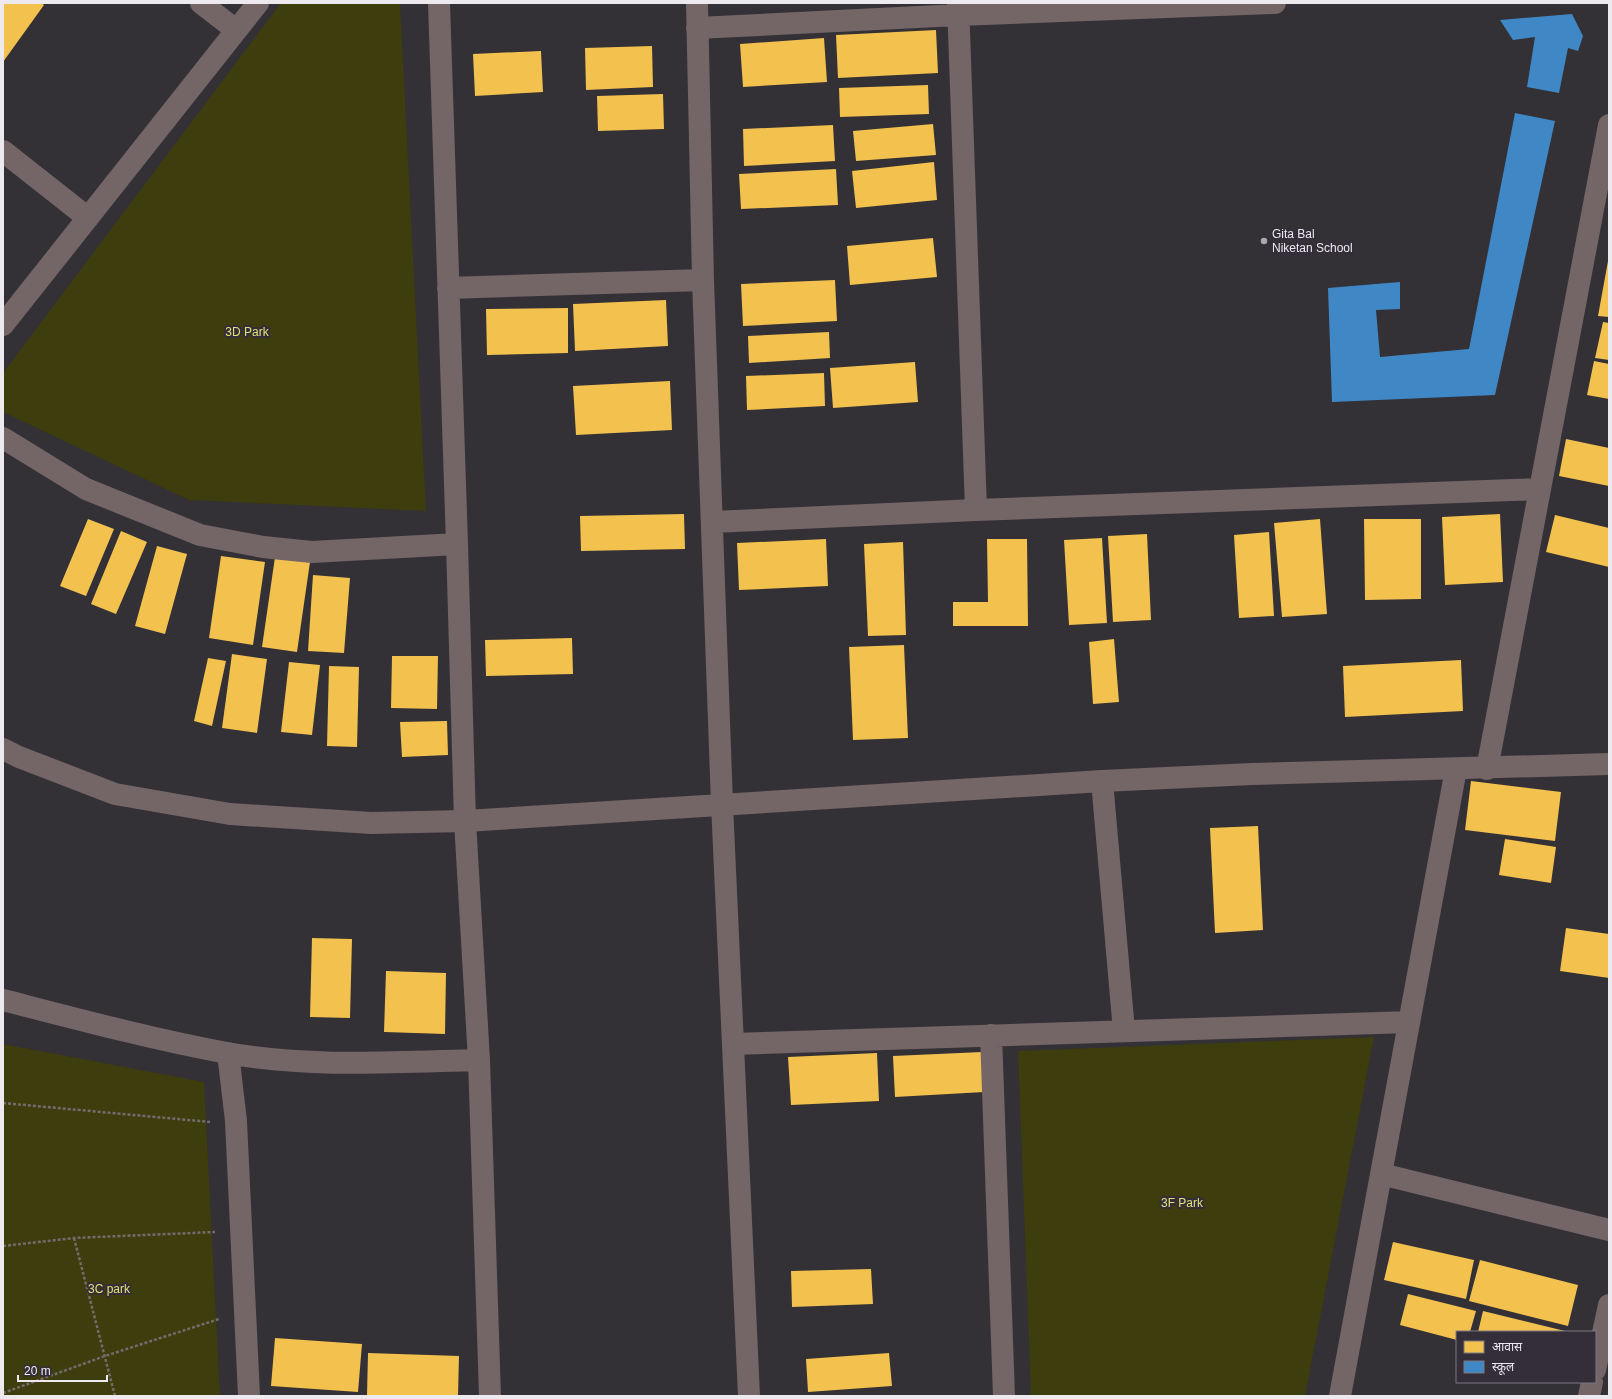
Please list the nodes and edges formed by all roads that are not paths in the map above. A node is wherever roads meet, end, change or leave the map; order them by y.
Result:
1 (201, 3) edge
2 (258, 3) edge
3 (439, 3) edge
4 (697, 3) edge
5 (1275, 3) edge
6 (958, 9) edge
7 (697, 28) junction
8 (236, 30) junction
9 (1609, 125) edge
10 (3, 151) edge
11 (1600, 211) edge
12 (88, 218) junction
13 (703, 280) junction
14 (448, 288) junction
15 (3, 325) edge
16 (3, 438) edge
17 (1539, 489) junction
18 (976, 510) junction
19 (712, 522) junction
20 (457, 544) junction
21 (3, 749) edge
22 (1609, 764) edge
23 (1456, 769) junction
24 (1487, 769) junction
25 (1102, 781) junction
26 (722, 804) junction
27 (464, 821) junction
28 (3, 1000) edge
29 (1409, 1022) junction
30 (1124, 1031) junction
31 (991, 1035) junction
32 (733, 1044) junction
33 (228, 1053) junction
34 (479, 1060) junction
35 (1381, 1174) junction
36 (1609, 1230) edge
37 (1609, 1305) edge
38 (1596, 1365) edge
39 (1592, 1383) edge
40 (249, 1396) edge
41 (490, 1396) edge
42 (749, 1396) edge
43 (1004, 1396) edge
44 (1340, 1396) edge
45 (1589, 1396) edge

1 - 8 street
2 - 8 street
3 - 14 street
4 - 7 street
5 - 6 street
6 - 7 street
6 - 18 street
7 - 13 street
8 - 12 street
9 - 11 street
10 - 12 street
11 - 17 street
12 - 15 street
13 - 14 street
13 - 19 street
14 - 20 street
16 - 20 street
17 - 18 street
17 - 24 street
18 - 19 street
19 - 26 street
20 - 27 street
21 - 27 street
22 - 24 street
23 - 24 street
23 - 25 street
23 - 29 street
25 - 26 street
25 - 30 street
26 - 27 street
26 - 32 street
27 - 34 street
28 - 33 street
29 - 30 street
29 - 35 street
30 - 31 street
31 - 32 street
31 - 43 street
32 - 42 street
33 - 34 street
33 - 40 street
34 - 41 street
35 - 36 street
35 - 44 street
37 - 38 street
39 - 45 street

